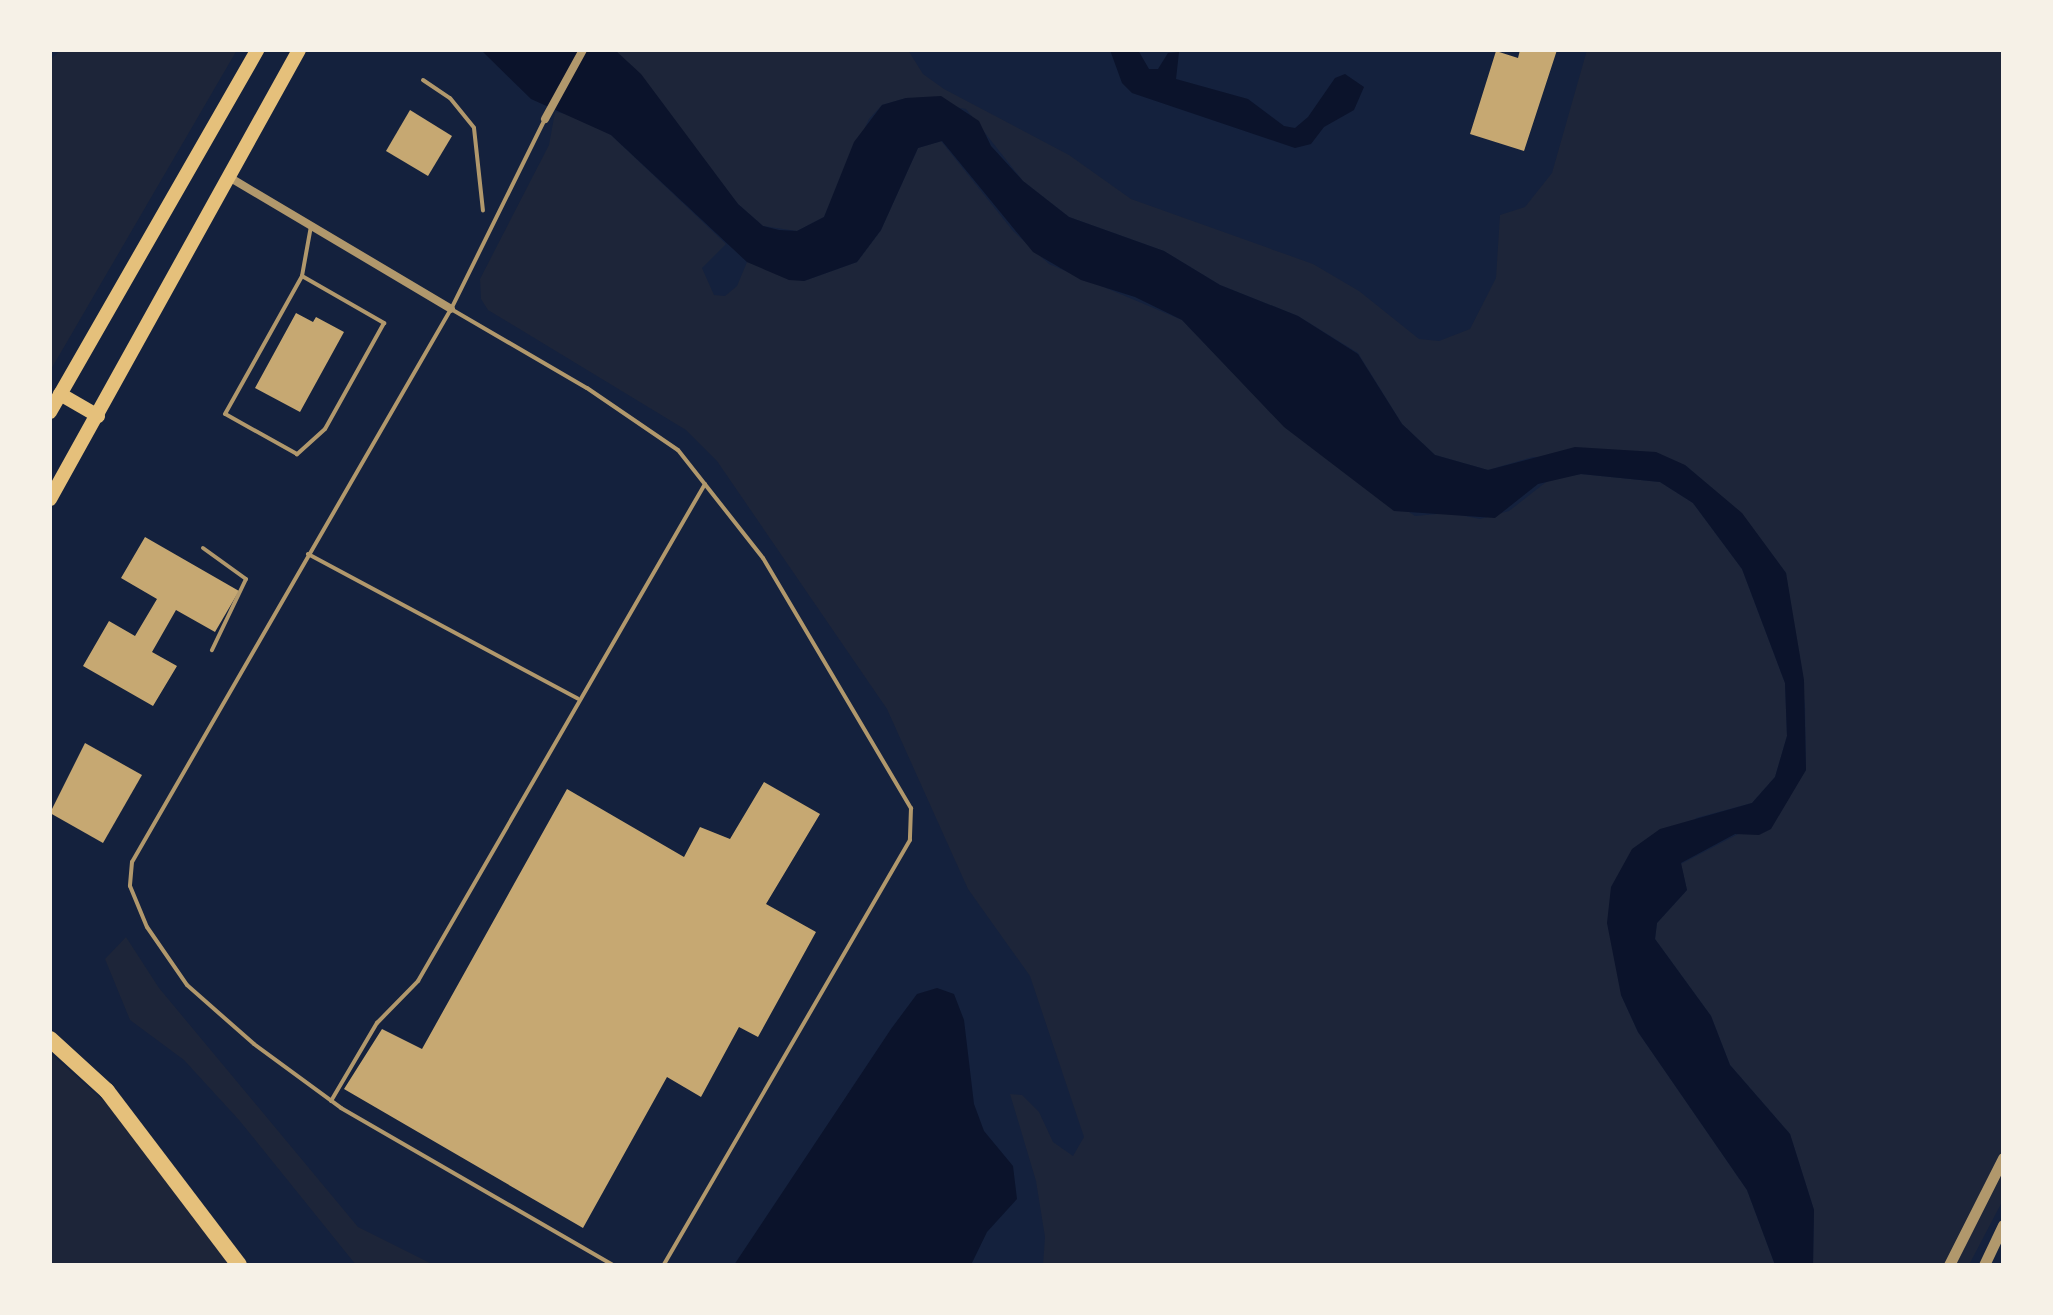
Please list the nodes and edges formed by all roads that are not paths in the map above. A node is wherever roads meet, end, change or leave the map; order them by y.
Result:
1 (257, 50) edge
2 (299, 50) edge
3 (583, 50) edge
4 (423, 80) dead end
5 (545, 119) joint
6 (229, 177) junction
7 (483, 211) dead end
8 (311, 226) junction
9 (302, 276) junction
10 (451, 309) junction
11 (60, 394) junction
12 (50, 412) edge
13 (98, 416) junction
14 (705, 484) junction
15 (50, 499) edge
16 (203, 548) dead end
17 (308, 554) junction
18 (212, 650) dead end
19 (578, 699) junction
20 (50, 1039) edge
21 (331, 1101) junction
22 (2003, 1158) edge
23 (2003, 1225) edge
24 (239, 1265) edge
25 (613, 1265) edge
26 (664, 1265) edge
27 (1950, 1265) edge
28 (1984, 1265) edge

1 - 11 highway
2 - 6 highway
3 - 5 street
4 - 7 lane
5 - 10 lane
6 - 8 street
6 - 13 highway
8 - 9 lane
8 - 10 street
9 - 9 lane
10 - 14 lane
10 - 17 lane
11 - 12 highway
11 - 13 highway
13 - 15 highway
14 - 19 lane
14 - 26 lane
16 - 18 lane
17 - 19 lane
17 - 21 lane
19 - 21 lane
20 - 24 highway
21 - 25 lane
22 - 27 street
23 - 28 street

